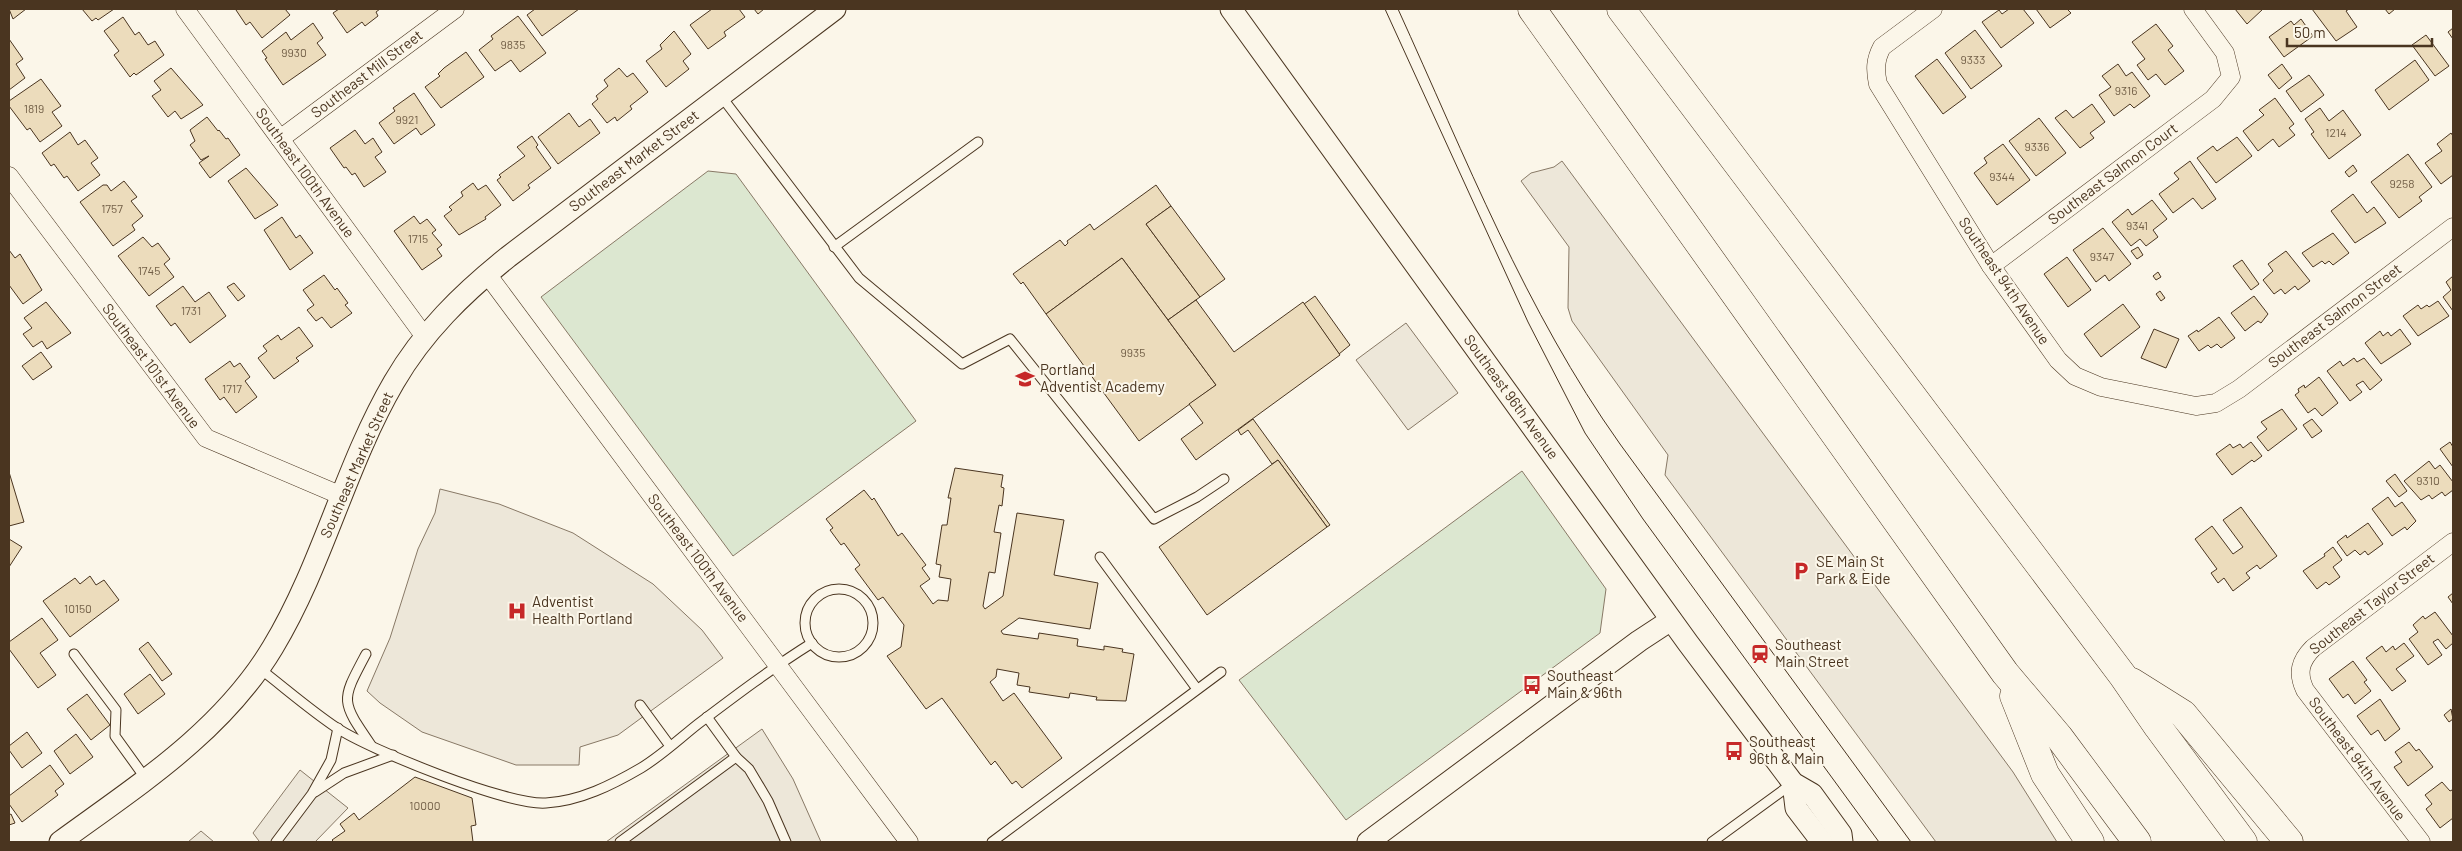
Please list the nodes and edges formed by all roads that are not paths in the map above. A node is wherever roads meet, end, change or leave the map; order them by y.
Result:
1 (185, 9) edge
2 (455, 9) edge
3 (835, 9) edge
4 (1232, 9) edge
5 (1532, 9) edge
6 (1621, 9) edge
7 (1933, 9) edge
8 (2193, 9) edge
9 (721, 96) junction
10 (280, 139) junction
11 (978, 142) dead end
12 (10, 181) edge
13 (2453, 227) edge
14 (834, 247) junction
15 (1991, 266) junction
16 (487, 274) junction
17 (425, 337) junction
18 (2216, 402) joint
19 (1224, 479) dead end
20 (342, 496) junction
21 (2453, 542) edge
22 (1100, 557) dead end
23 (1671, 620) junction
24 (812, 643) junction
25 (74, 654) dead end
26 (366, 654) dead end
27 (778, 664) junction
28 (259, 668) junction
29 (1221, 672) dead end
30 (2300, 672) joint
31 (2005, 673) junction
32 (2123, 676) junction
33 (1197, 689) junction
34 (640, 705) dead end
35 (708, 717) junction
36 (338, 728) junction
37 (670, 746) junction
38 (372, 747) junction
39 (393, 755) junction
40 (736, 758) junction
41 (146, 779) junction
42 (1793, 783) junction
43 (312, 794) junction
44 (60, 842) edge
45 (276, 842) edge
46 (620, 842) edge
47 (786, 842) edge
48 (909, 842) edge
49 (992, 842) edge
50 (1368, 842) edge
51 (1712, 842) edge
52 (1822, 842) edge
53 (1842, 842) edge
54 (2090, 842) edge
55 (2137, 842) edge
56 (2243, 842) edge
57 (2288, 842) edge
58 (2421, 842) edge

1 - 10 street, Southeast 100th Avenue
2 - 10 street, Southeast Mill Street
3 - 9 street, Southeast Market Street
4 - 23 street, Southeast 96th Avenue
5 - 31 highway
6 - 32 highway
7 - 15 street, Southeast 94th Avenue
8 - 15 street, Southeast Salmon Court
9 - 14 lane
9 - 16 street, Southeast Market Street
10 - 17 street, Southeast 100th Avenue
11 - 14 lane
12 - 20 street, Southeast 101st Avenue
13 - 18 street, Southeast Salmon Street
14 - 19 lane
15 - 18 street, Southeast 94th Avenue
16 - 17 street, Southeast Market Street
16 - 27 street, Southeast 100th Avenue
17 - 20 street, Southeast Market Street
20 - 28 street, Southeast Market Street
21 - 30 street, Southeast Taylor Street
22 - 33 lane
23 - 42 street, Southeast 96th Avenue
23 - 50 street
24 - 24 lane
24 - 27 lane
25 - 41 lane
26 - 38 lane
27 - 35 lane
27 - 48 street, Southeast 100th Avenue
28 - 36 lane
28 - 41 street, Southeast Market Street
29 - 33 lane
30 - 58 street, Southeast 94th Avenue
31 - 54 highway
31 - 55 highway
32 - 56 highway
32 - 57 highway
33 - 49 lane
34 - 37 lane
35 - 37 lane
35 - 40 lane
36 - 38 lane
36 - 43 lane
37 - 39 lane
38 - 39 lane
39 - 43 lane
40 - 46 lane
40 - 47 lane
41 - 44 street, Southeast Market Street
42 - 51 lane
42 - 52 street, Southeast 96th Avenue
42 - 53 street, Southeast 96th Avenue
43 - 45 lane

